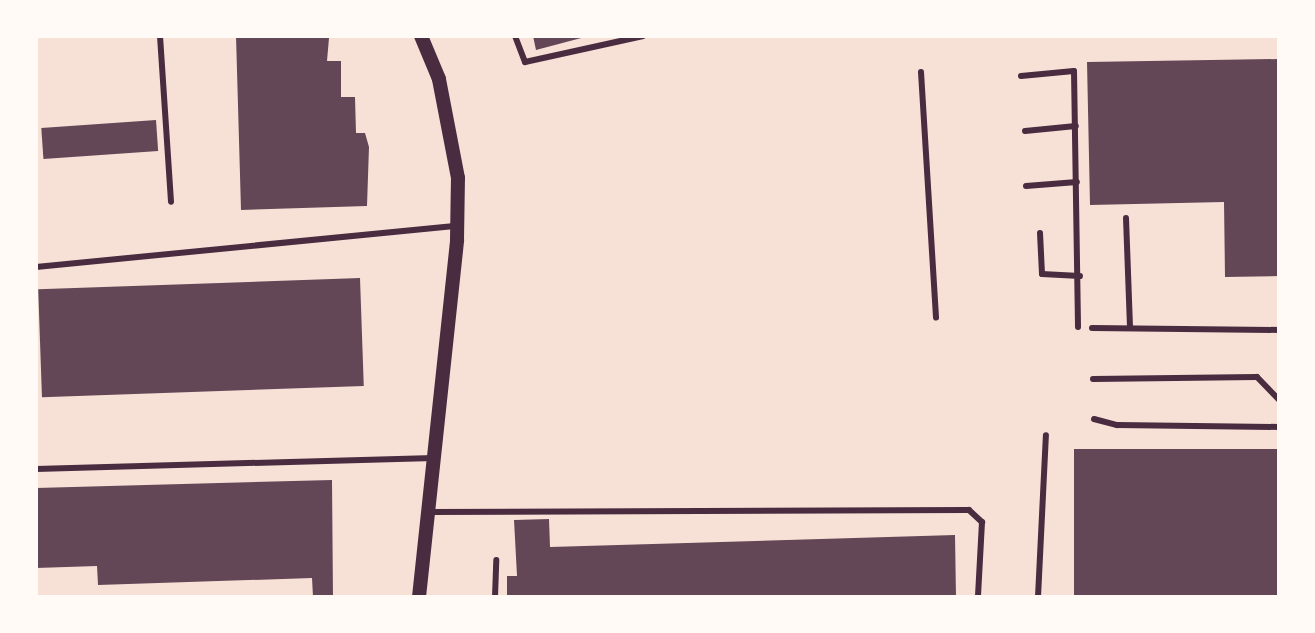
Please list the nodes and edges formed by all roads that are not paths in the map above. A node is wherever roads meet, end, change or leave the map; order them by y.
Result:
1 (160, 36) edge
2 (421, 36) edge
3 (515, 36) edge
4 (643, 36) edge
5 (921, 72) dead end
6 (1021, 76) dead end
7 (1076, 126) junction
8 (1025, 131) dead end
9 (1077, 182) junction
10 (1026, 186) dead end
11 (171, 202) dead end
12 (1126, 218) dead end
13 (457, 226) junction
14 (1040, 233) dead end
15 (36, 267) edge
16 (1080, 276) junction
17 (936, 318) dead end
18 (1078, 327) dead end
19 (1092, 328) dead end
20 (1130, 328) junction
21 (1279, 330) edge
22 (1093, 379) dead end
23 (1279, 400) edge
24 (1094, 419) dead end
25 (1279, 427) edge
26 (1046, 435) dead end
27 (434, 458) junction
28 (36, 469) edge
29 (428, 512) junction
30 (496, 560) dead end
31 (419, 597) edge
32 (495, 597) edge
33 (978, 597) edge
34 (1038, 597) edge

1 - 11 lane
2 - 13 street
3 - 4 lane
5 - 17 lane
6 - 7 lane
7 - 8 lane
7 - 9 lane
9 - 10 lane
9 - 16 lane
12 - 20 lane
13 - 15 lane
13 - 27 street
14 - 16 lane
16 - 18 lane
19 - 20 lane
20 - 21 lane
22 - 23 lane
24 - 25 lane
26 - 34 lane
27 - 28 lane
27 - 29 street
29 - 31 street
29 - 33 lane
30 - 32 lane

